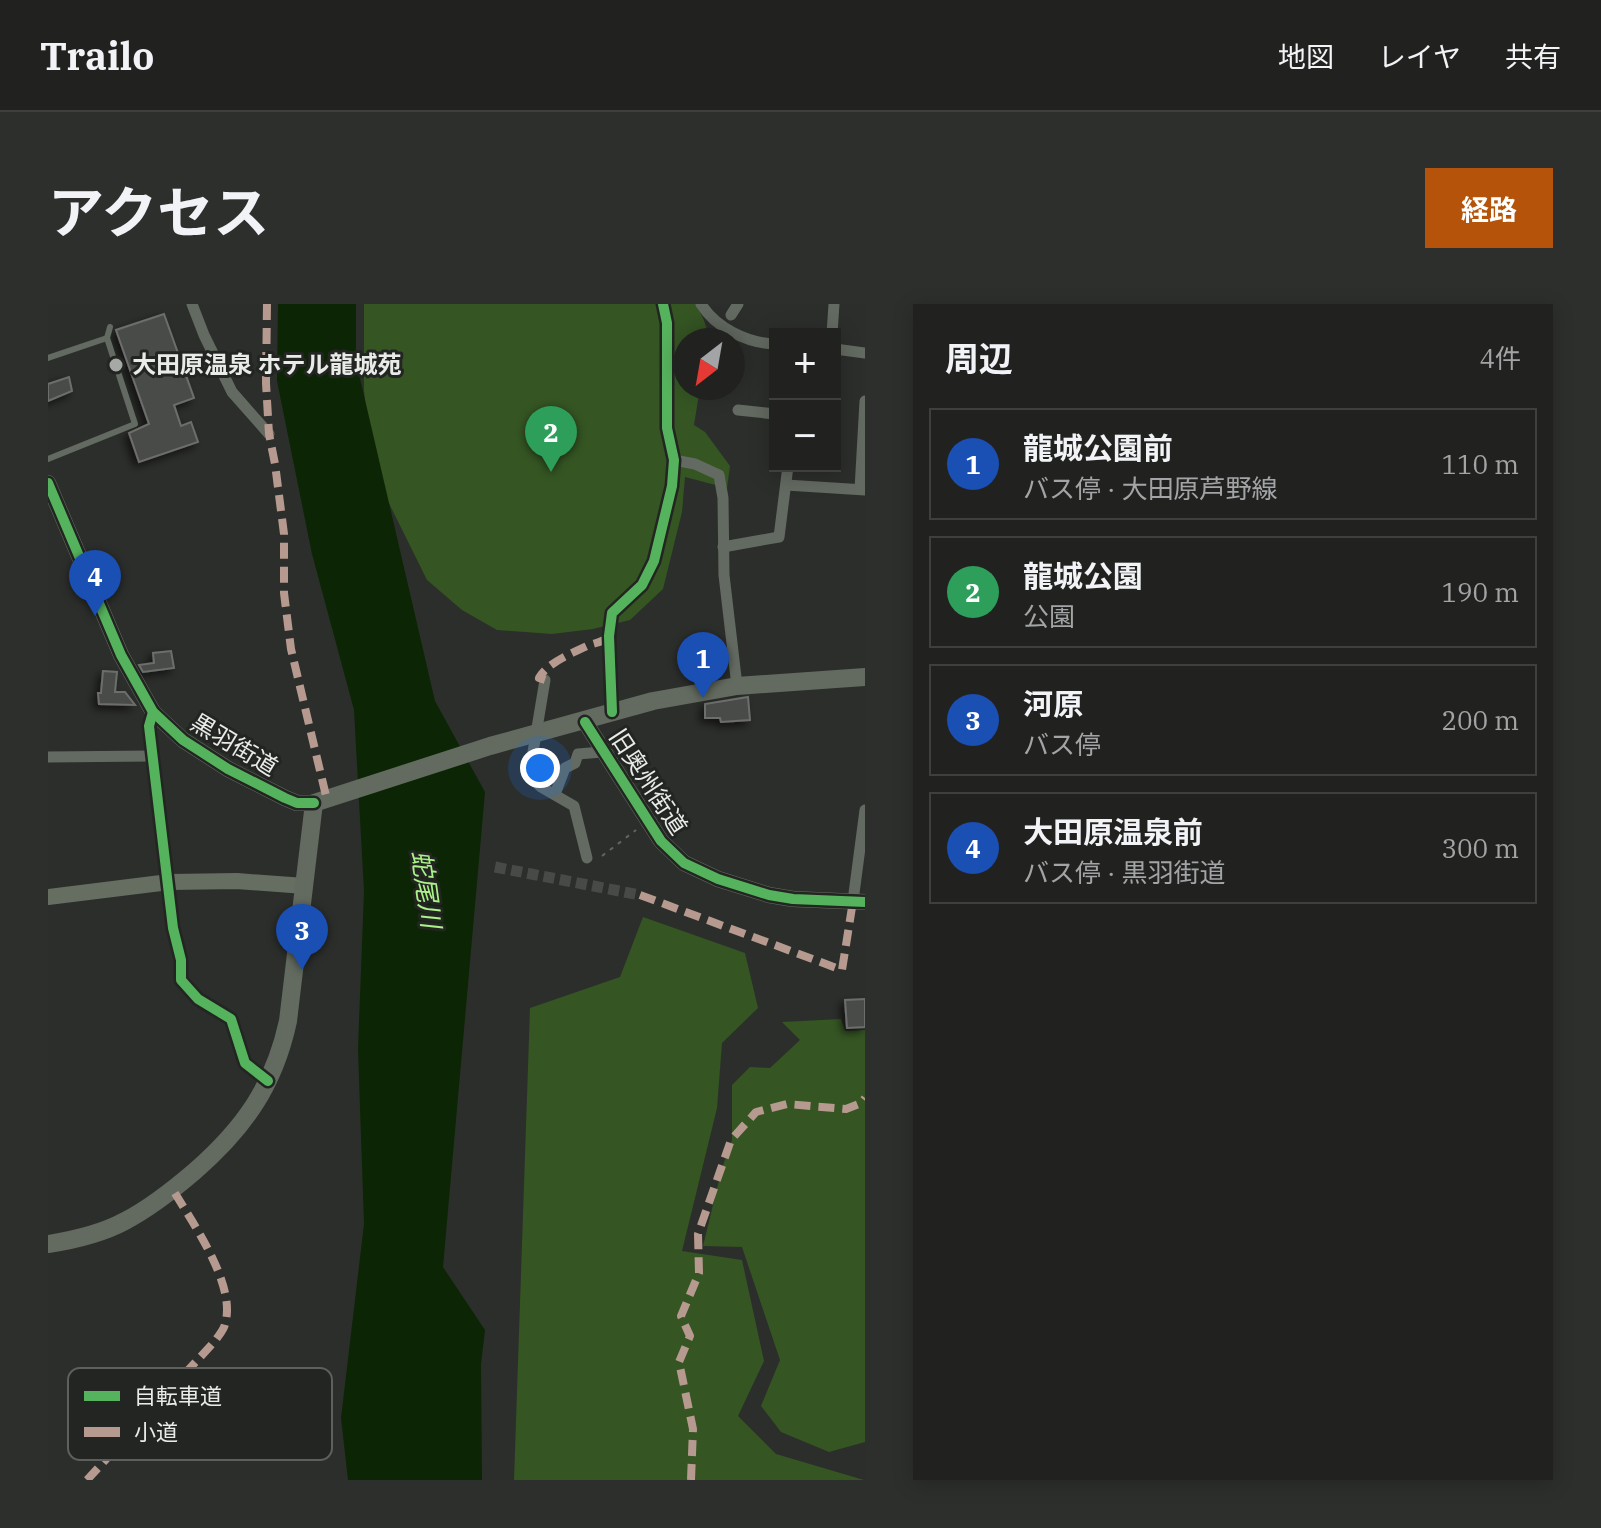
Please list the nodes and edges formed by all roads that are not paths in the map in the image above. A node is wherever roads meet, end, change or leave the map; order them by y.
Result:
1 (192, 304) edge
2 (663, 304) edge
3 (701, 304) edge
4 (738, 304) edge
5 (834, 304) edge
6 (731, 315) dead end
7 (110, 327) dead end
8 (832, 328) edge
9 (107, 338) junction
10 (769, 343) edge
11 (841, 350) edge
12 (865, 353) edge
13 (48, 358) edge
14 (865, 401) edge
15 (738, 410) dead end
16 (769, 413) edge
17 (269, 434) dead end
18 (48, 459) edge
19 (674, 460) junction
20 (787, 472) edge
21 (48, 483) edge
22 (786, 485) junction
23 (863, 489) edge
24 (723, 547) junction
25 (865, 677) edge
26 (545, 680) dead end
27 (737, 686) junction
28 (153, 712) junction
29 (612, 712) junction
30 (585, 722) junction
31 (602, 752) junction
32 (153, 756) junction
33 (48, 757) edge
34 (555, 794) junction
35 (314, 803) junction
36 (865, 810) edge
37 (587, 858) dead end
38 (169, 882) junction
39 (305, 886) junction
40 (48, 897) edge
41 (859, 902) edge
42 (268, 1081) junction
43 (48, 1244) edge

1 - 17 street
2 - 19 street
3 - 10 street
4 - 6 street
5 - 8 street
7 - 9 lane
9 - 13 lane
9 - 18 lane
11 - 12 street
14 - 23 street
15 - 16 street
19 - 24 street
19 - 29 street
20 - 22 street
21 - 28 street, 黒羽街道
22 - 23 street
22 - 24 street
24 - 27 street
25 - 27 main road
26 - 34 street, bridge
27 - 29 main road
28 - 32 street
28 - 35 street, 黒羽街道
29 - 30 main road
30 - 31 street, 旧奥州街道
30 - 35 main road
31 - 34 street
31 - 41 street, 旧奥州街道
32 - 33 street
32 - 38 street
34 - 37 street
35 - 39 main road
36 - 41 street
38 - 39 street
38 - 40 street
38 - 42 street
39 - 42 main road
42 - 43 main road

